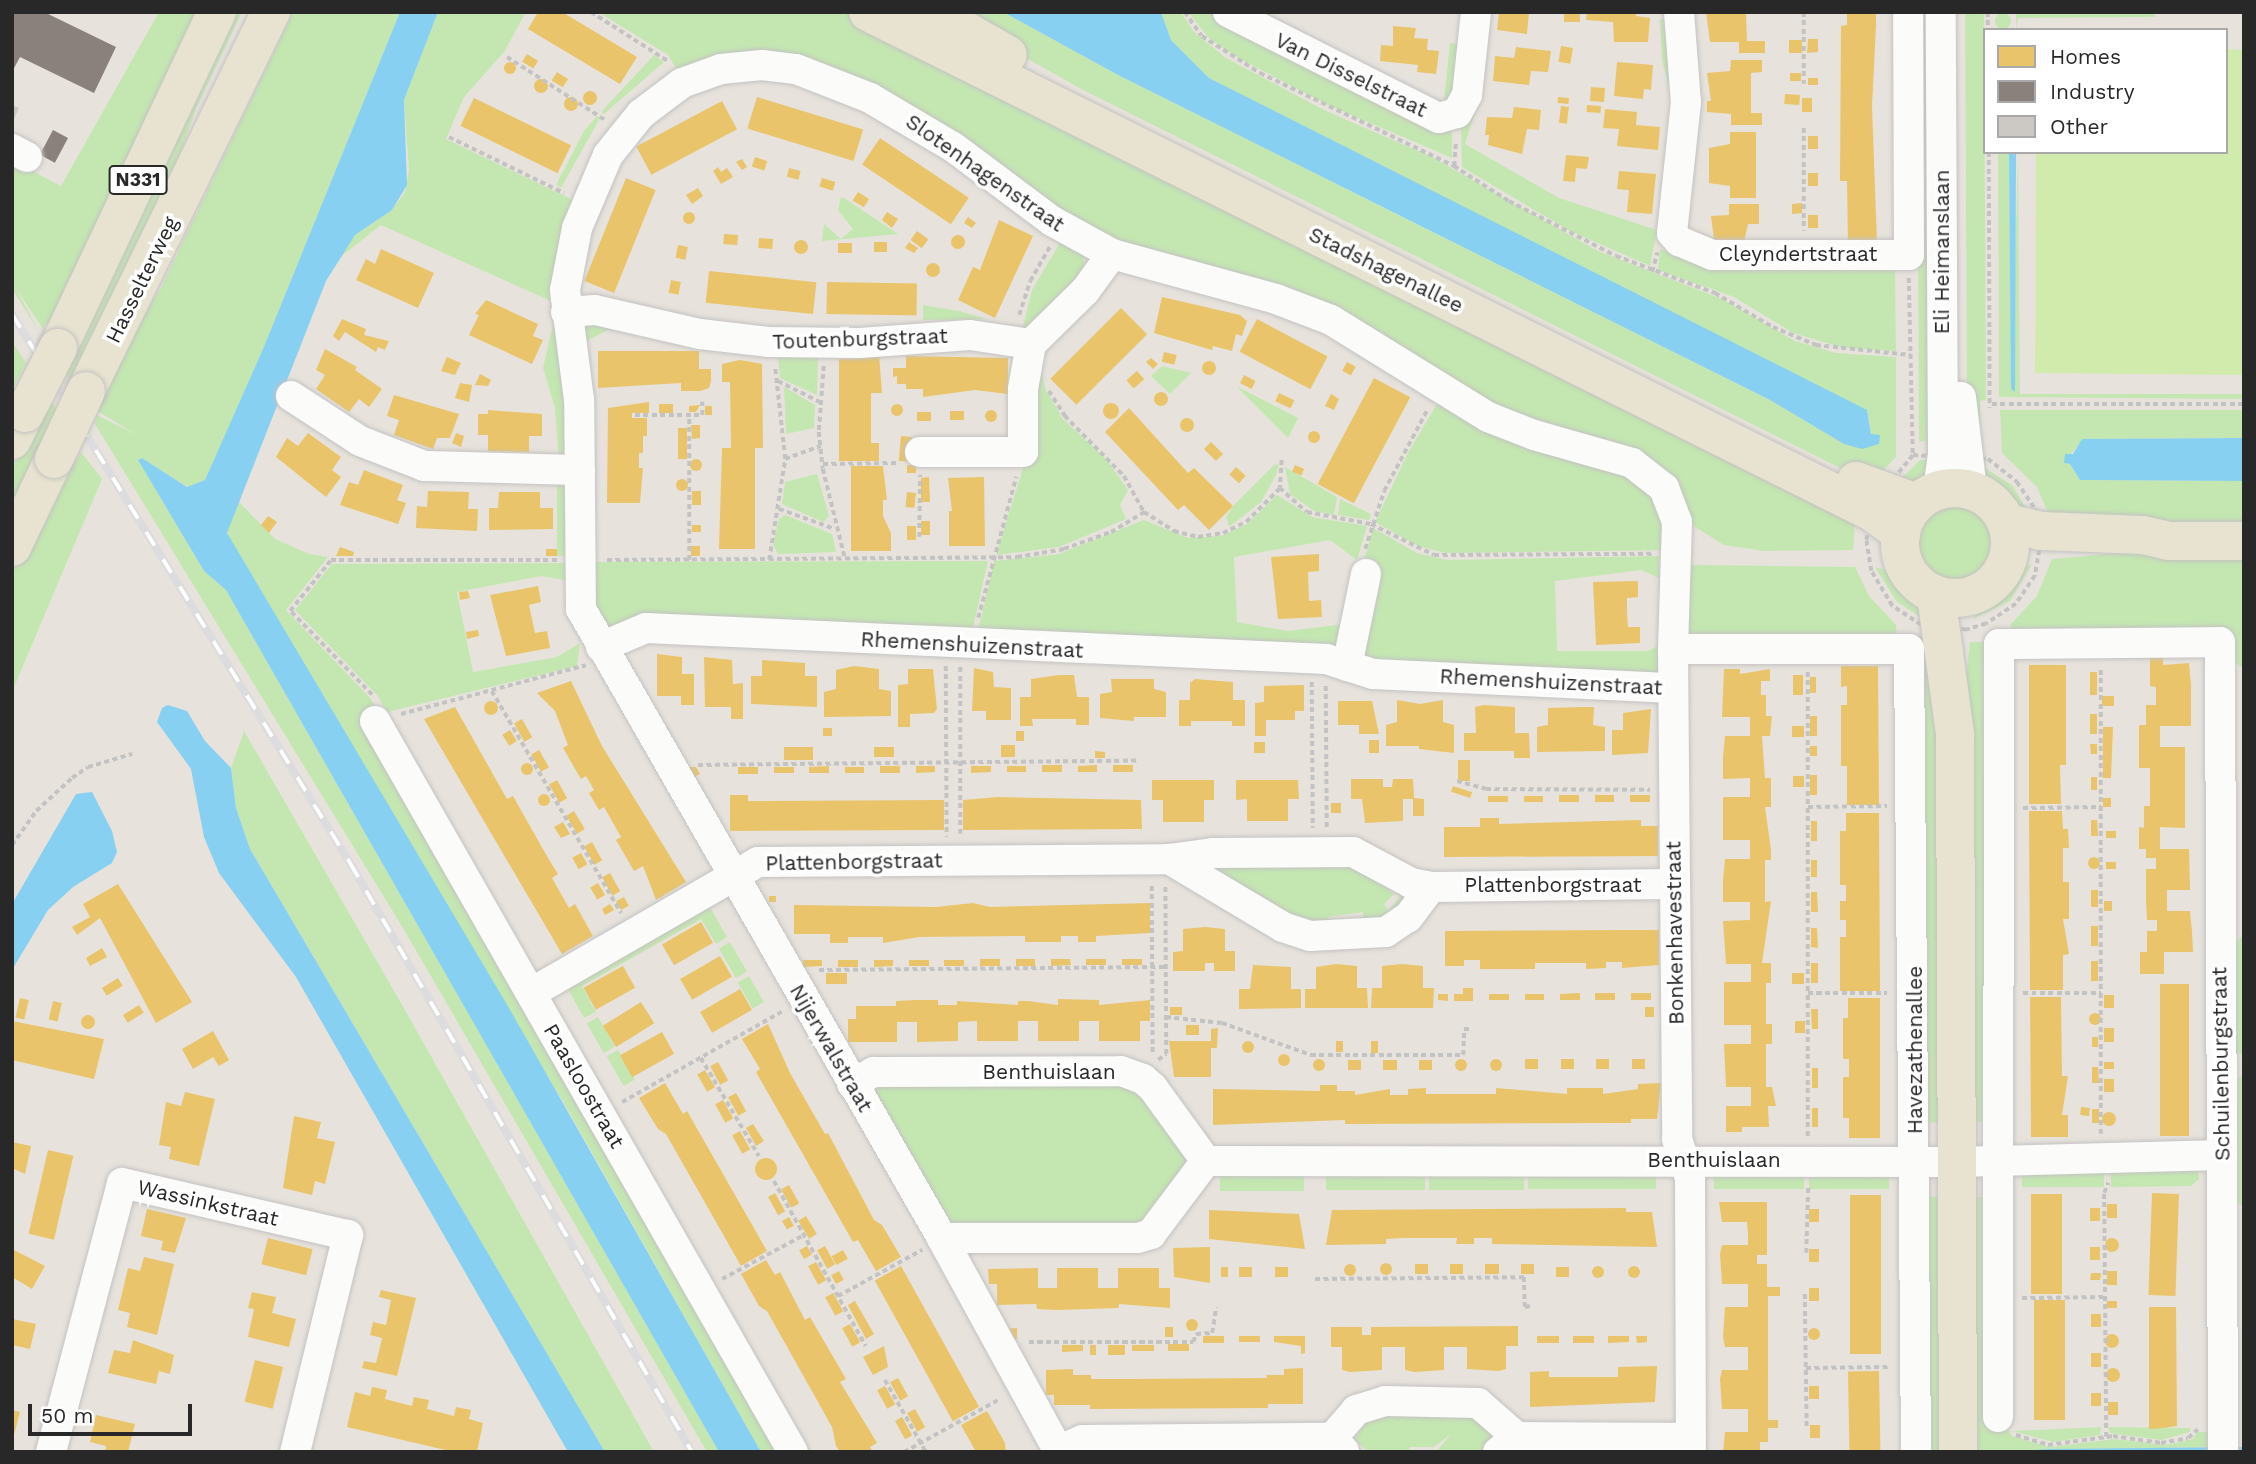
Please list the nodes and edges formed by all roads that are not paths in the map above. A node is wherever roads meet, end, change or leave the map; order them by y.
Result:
1 (217, 12) edge
2 (271, 12) edge
3 (868, 12) edge
4 (933, 12) edge
5 (1228, 12) edge
6 (1476, 12) edge
7 (1679, 12) edge
8 (1908, 12) edge
9 (1941, 12) edge
10 (1960, 12) edge
11 (1112, 254) junction
12 (566, 313) junction
13 (1023, 342) junction
14 (291, 396) dead end
15 (19, 426) edge
16 (920, 458) road end
17 (580, 470) junction
18 (1924, 491) junction
19 (2244, 541) edge
20 (2024, 542) junction
21 (12, 547) edge
22 (1366, 575) dead end
23 (1963, 619) junction
24 (601, 647) junction
25 (1673, 649) junction
26 (1328, 662) junction
27 (2232, 675) edge
28 (1673, 688) junction
29 (380, 719) road end
30 (1161, 859) junction
31 (734, 879) junction
32 (1674, 884) junction
33 (1432, 887) junction
34 (2231, 924) edge
35 (531, 993) junction
36 (2233, 1064) edge
37 (852, 1084) junction
38 (2222, 1155) junction
39 (1998, 1158) junction
40 (1683, 1160) junction
41 (1206, 1161) junction
42 (1916, 1161) junction
43 (1958, 1161) junction
44 (2234, 1218) edge
45 (942, 1238) junction
46 (1998, 1417) road end
47 (1508, 1444) edge
48 (2223, 1444) edge
49 (1338, 1445) edge
50 (1691, 1445) edge
51 (1059, 1451) edge
52 (51, 1452) edge
53 (295, 1452) edge
54 (793, 1452) edge
55 (1916, 1452) edge
56 (1958, 1452) edge

1 - 15 main road, N331, bridge
2 - 21 main road, Hasselterweg / N331, bridge
3 - 18 main road, Stadshagenallee
4 - 18 main road, Stadshagenallee
5 - 6 street, Van Disselstraat
7 - 8 street, Cleyndertstraat
9 - 18 street, Eli Heimanslaan
10 - 18 street, Eli Heimanslaan
11 - 12 street, Slotenhagenstraat
11 - 13 street
11 - 25 street, Slotenhagenstraat
12 - 13 street, Toutenburgstraat
12 - 17 street, Slotenhagenstraat
13 - 16 street
14 - 17 street
17 - 24 street, Slotenhagenstraat
18 - 20 main road
18 - 23 main road
19 - 20 main road
20 - 23 main road
22 - 26 street
23 - 27 street, Schuilenburgstraat
23 - 39 street
23 - 43 main road, Havezathenallee
24 - 26 street, Rhemenshuizenstraat
24 - 31 street, Nijerwalstraat
25 - 28 street, Bonkenhavestraat
25 - 42 street, Havezathenallee
26 - 28 street, Rhemenshuizenstraat
27 - 34 street, Schuilenburgstraat
28 - 32 street, Bonkenhavestraat
29 - 35 street, Paasloostraat
30 - 31 street, Plattenborgstraat
30 - 33 street, Plattenborgstraat
30 - 33 street
31 - 35 street, Plattenborgstraat
31 - 37 street, Nijerwalstraat
32 - 33 street, Plattenborgstraat
32 - 40 street, Bonkenhavestraat
34 - 36 street, Schuilenburgstraat
35 - 54 street, Paasloostraat
36 - 38 street, Schuilenburgstraat
37 - 41 street, Benthuislaan
37 - 45 street, Nijerwalstraat
38 - 39 street, Benthuislaan
38 - 44 street, Schuilenburgstraat
39 - 43 street, Benthuislaan
39 - 46 street
40 - 41 street, Benthuislaan
40 - 42 street, Benthuislaan
40 - 50 street, Bonkenhavestraat
41 - 45 street
42 - 43 street, Benthuislaan
42 - 55 street, Havezathenallee
43 - 56 main road, Havezathenallee
44 - 48 street, Schuilenburgstraat
45 - 51 street, Nijerwalstraat
47 - 49 street
47 - 50 street
49 - 51 street
52 - 53 street, Wassinkstraat

